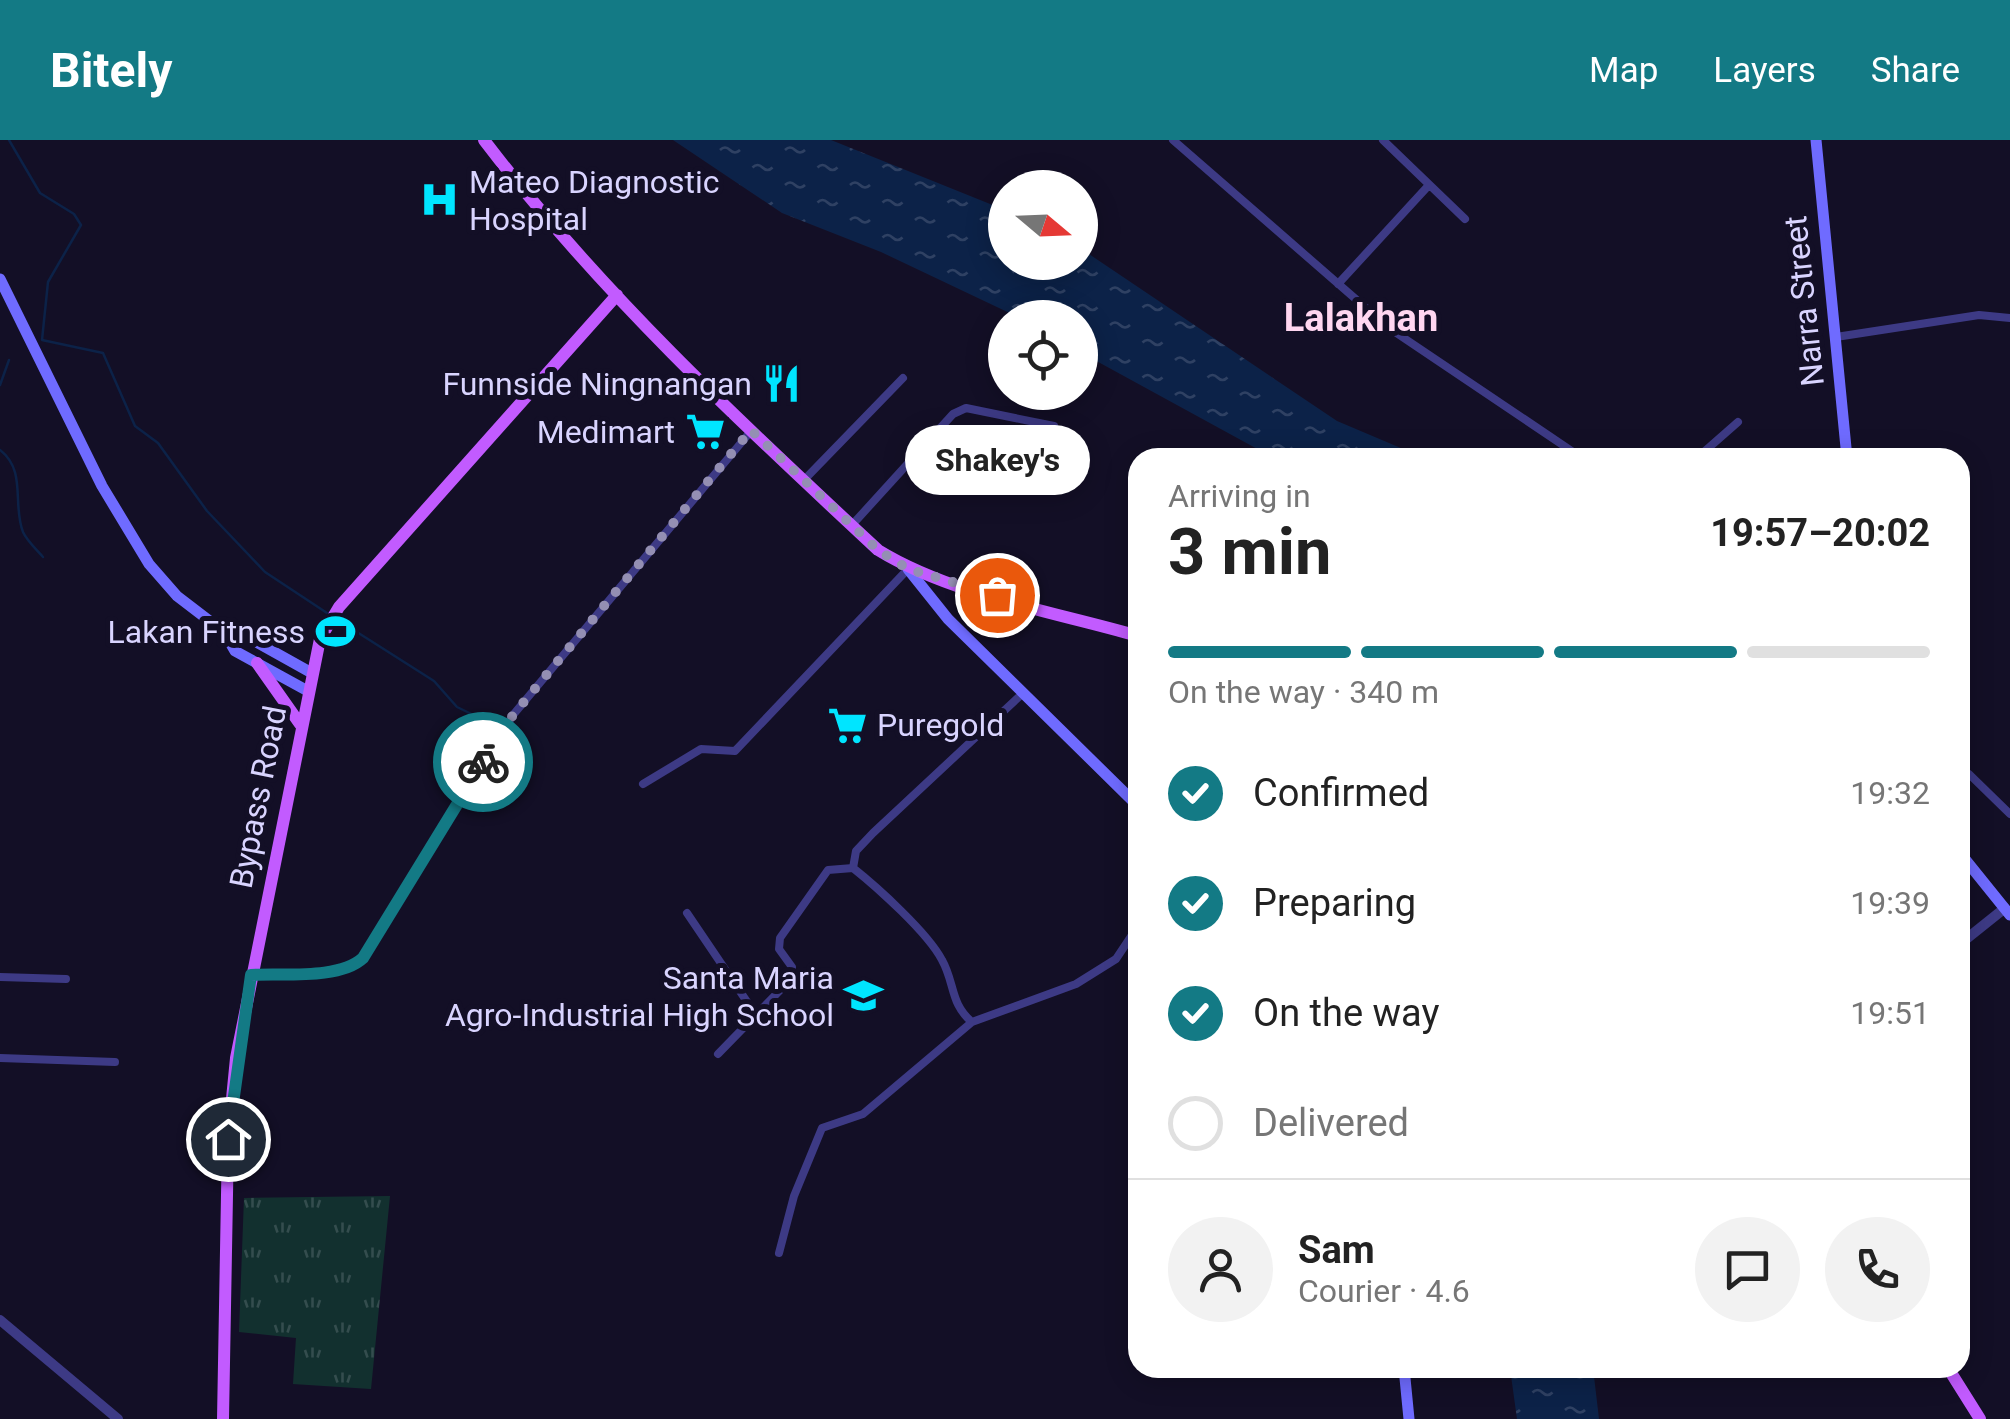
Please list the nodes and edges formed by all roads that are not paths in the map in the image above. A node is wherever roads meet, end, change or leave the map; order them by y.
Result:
1 (484, 140) edge
2 (1173, 140) edge
3 (1383, 140) edge
4 (1816, 140) edge
5 (1429, 185) junction
6 (1464, 219) dead end
7 (0, 279) edge
8 (1338, 284) junction
9 (617, 296) junction
10 (2010, 318) edge
11 (1836, 338) junction
12 (904, 378) dead end
13 (1738, 422) dead end
14 (1054, 426) dead end
15 (751, 430) junction
16 (1567, 448) edge
17 (1709, 448) edge
18 (1846, 448) edge
19 (804, 480) junction
20 (852, 526) junction
21 (908, 569) junction
22 (224, 632) junction
23 (1128, 633) edge
24 (257, 663) junction
25 (310, 672) junction
26 (306, 690) junction
27 (1023, 693) junction
28 (300, 724) junction
29 (1970, 775) edge
30 (643, 784) dead end
31 (1128, 796) edge
32 (2008, 808) edge
33 (1970, 865) edge
34 (853, 868) junction
35 (2007, 912) edge
36 (687, 913) dead end
37 (1970, 937) edge
38 (1128, 941) edge
39 (251, 975) junction
40 (0, 977) edge
41 (66, 979) dead end
42 (756, 1015) junction
43 (972, 1022) junction
44 (718, 1054) dead end
45 (0, 1058) edge
46 (115, 1062) dead end
47 (779, 1252) dead end
48 (0, 1320) edge
49 (1405, 1378) edge
50 (1954, 1378) edge
51 (118, 1419) edge
52 (223, 1419) edge
53 (1409, 1419) edge
54 (1980, 1419) edge

1 - 9 main road
2 - 8 street
3 - 5 street
4 - 11 main road, Narra Street
5 - 6 street
5 - 8 street
7 - 22 main road
8 - 16 street
9 - 15 main road
9 - 25 main road, Bypass Road
10 - 11 street
11 - 18 main road, Narra Street
12 - 19 street
13 - 17 street
14 - 20 street
15 - 19 main road
15 - 39 street
19 - 20 main road
20 - 21 main road
21 - 23 main road
21 - 27 main road
21 - 30 street
22 - 24 main road
22 - 25 main road
24 - 26 main road
24 - 28 main road
25 - 26 main road, Bypass Road
26 - 28 main road, Bypass Road
27 - 31 main road
27 - 34 street
28 - 39 main road, Bypass Road
29 - 32 street
33 - 35 main road
34 - 42 street
34 - 43 street
35 - 37 street
36 - 42 street
38 - 43 street
39 - 52 main road, Bypass Road
40 - 41 street
42 - 44 street
43 - 47 street
45 - 46 street
48 - 51 street
49 - 53 main road
50 - 54 main road

